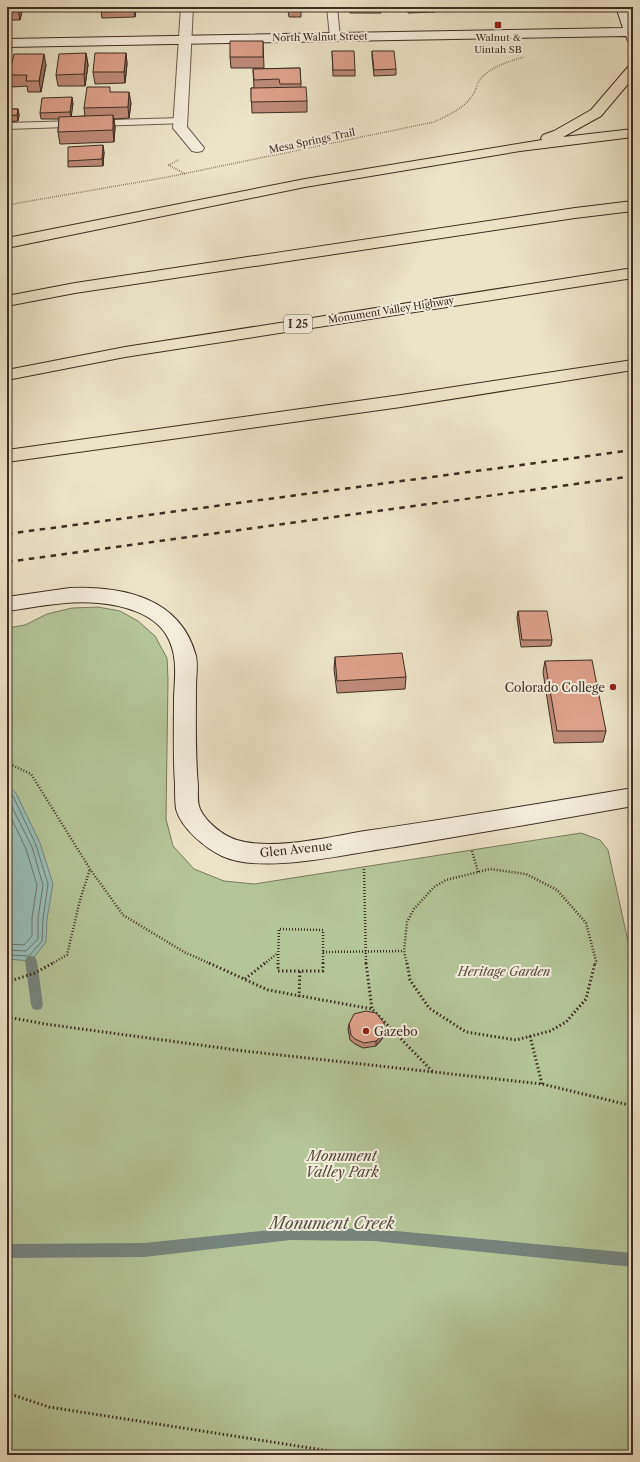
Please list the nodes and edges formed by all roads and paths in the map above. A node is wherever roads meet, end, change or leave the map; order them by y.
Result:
1 (187, 7) edge
2 (332, 7) edge
3 (622, 7) edge
4 (632, 34) edge
5 (335, 37) junction
6 (186, 39) junction
7 (7, 43) edge
8 (525, 57) dead end
9 (633, 70) edge
10 (181, 121) junction
11 (7, 126) edge
12 (633, 134) edge
13 (520, 147) junction
14 (197, 148) dead end
15 (7, 205) edge
16 (633, 206) edge
17 (7, 243) edge
18 (633, 273) edge
19 (7, 300) edge
20 (630, 367) edge
21 (7, 375) edge
22 (7, 456) edge
23 (7, 604) edge
24 (7, 763) edge
25 (633, 797) edge
26 (364, 840) junction
27 (90, 869) junction
28 (404, 951) junction
29 (279, 952) junction
30 (323, 952) junction
31 (365, 952) junction
32 (300, 970) junction
33 (244, 980) junction
34 (7, 982) edge
35 (299, 997) junction
36 (372, 1009) junction
37 (7, 1018) edge
38 (530, 1036) junction
39 (434, 1072) junction
40 (542, 1084) junction
41 (633, 1106) edge
42 (7, 1392) edge
43 (355, 1455) edge

1 - 6 street
2 - 5 lane
3 - 4 street
4 - 5 street, North Walnut Street
5 - 6 street, North Walnut Street
6 - 7 street, North Walnut Street
6 - 10 street
8 - 15 path, Mesa Springs Trail
9 - 13 highway
10 - 11 lane
10 - 14 street
12 - 13 highway
13 - 17 highway
16 - 19 highway
18 - 21 highway, Monument Valley Highway / I 25
20 - 22 highway
23 - 26 street, Glen Avenue
24 - 27 path
25 - 26 street, Glen Avenue
26 - 31 path
27 - 33 path
27 - 34 path
28 - 31 path
28 - 38 path
28 - 38 path
29 - 30 path
29 - 32 path
29 - 33 path
30 - 31 path
30 - 32 path
31 - 36 path
32 - 35 path
33 - 35 path
35 - 36 path
36 - 39 path
37 - 39 path
38 - 40 path
39 - 40 path
40 - 41 path
42 - 43 path

